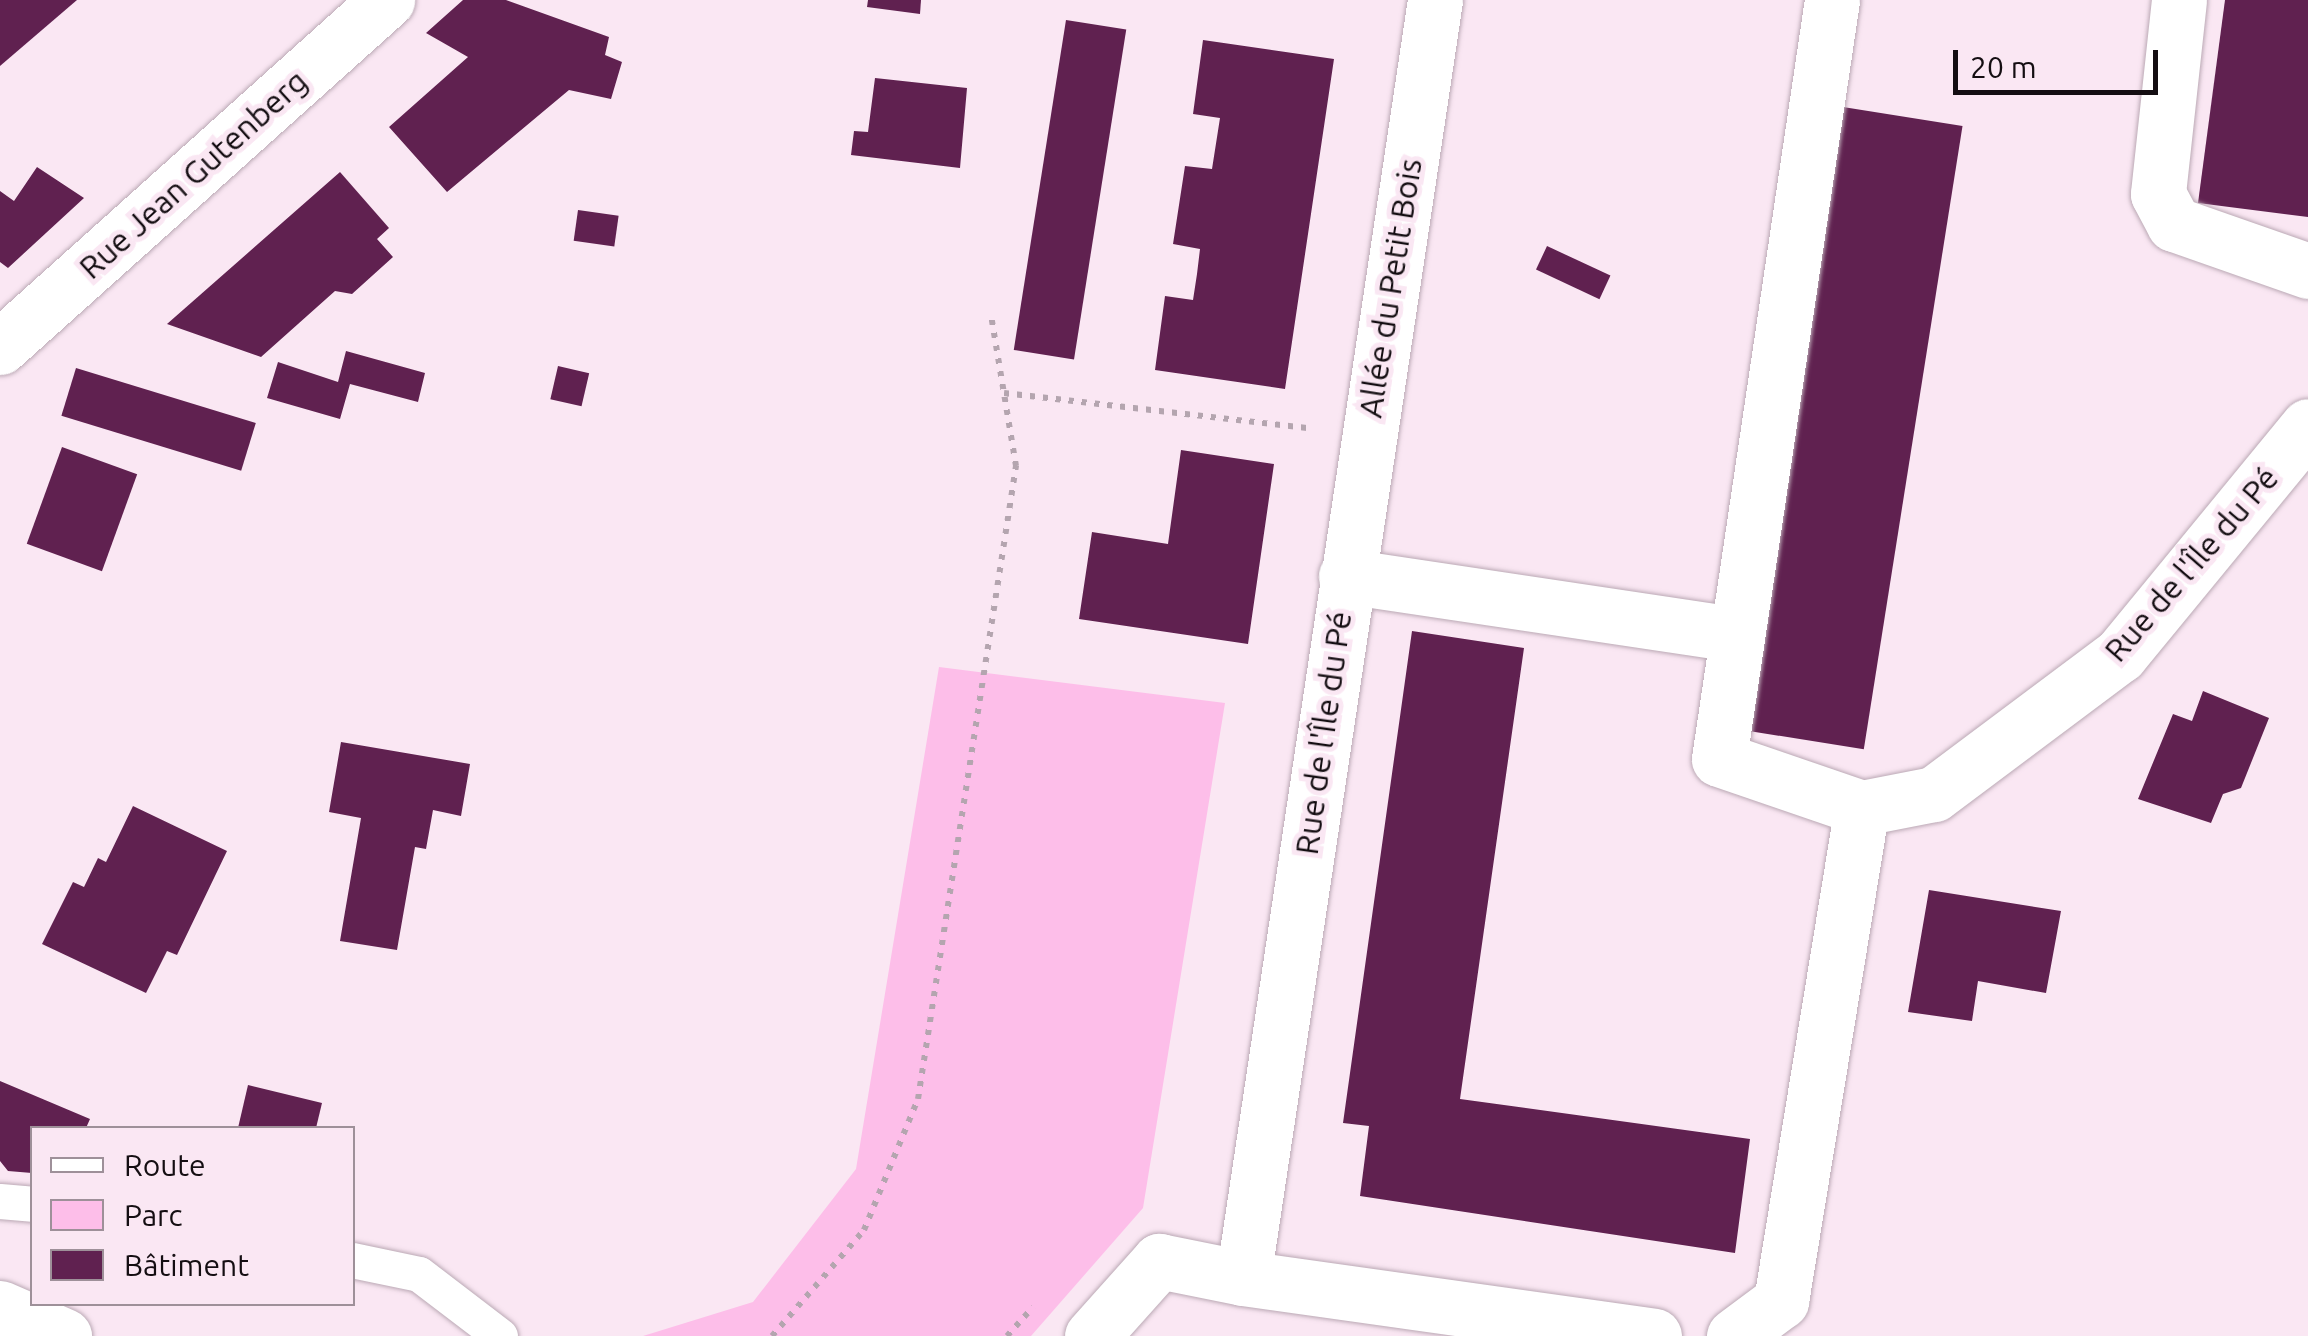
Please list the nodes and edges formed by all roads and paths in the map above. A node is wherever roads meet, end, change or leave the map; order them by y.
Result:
1 (386, 0) edge
2 (1435, 0) edge
3 (1832, 0) edge
4 (2179, 0) edge
5 (2308, 271) edge
6 (991, 315) dead end
7 (0, 347) edge
8 (1004, 393) junction
9 (2308, 426) edge
10 (1368, 435) junction
11 (1346, 576) junction
12 (1734, 634) junction
13 (1862, 808) junction
14 (0, 1201) edge
15 (30, 1204) edge
16 (355, 1261) edge
17 (1243, 1278) junction
18 (6, 1319) edge
19 (64, 1336) edge
20 (500, 1336) edge
21 (772, 1336) edge
22 (1092, 1336) edge
23 (1654, 1336) edge
24 (1734, 1336) edge

1 - 7 street, Rue Jean Gutenberg
2 - 10 street, Allée du Petit Bois
3 - 12 street, Rue de l'Île du Pé
4 - 5 street
6 - 8 path
8 - 10 path
8 - 21 path
9 - 13 street, Rue de l'Île du Pé
10 - 11 street, Allée du Petit Bois
11 - 12 street, Rue de l'Île du Pé
11 - 17 street, Rue de l'Île du Pé
12 - 13 street, Rue de l'Île du Pé
13 - 24 street
14 - 15 lane
16 - 20 lane
17 - 22 street
17 - 23 street
18 - 19 street

